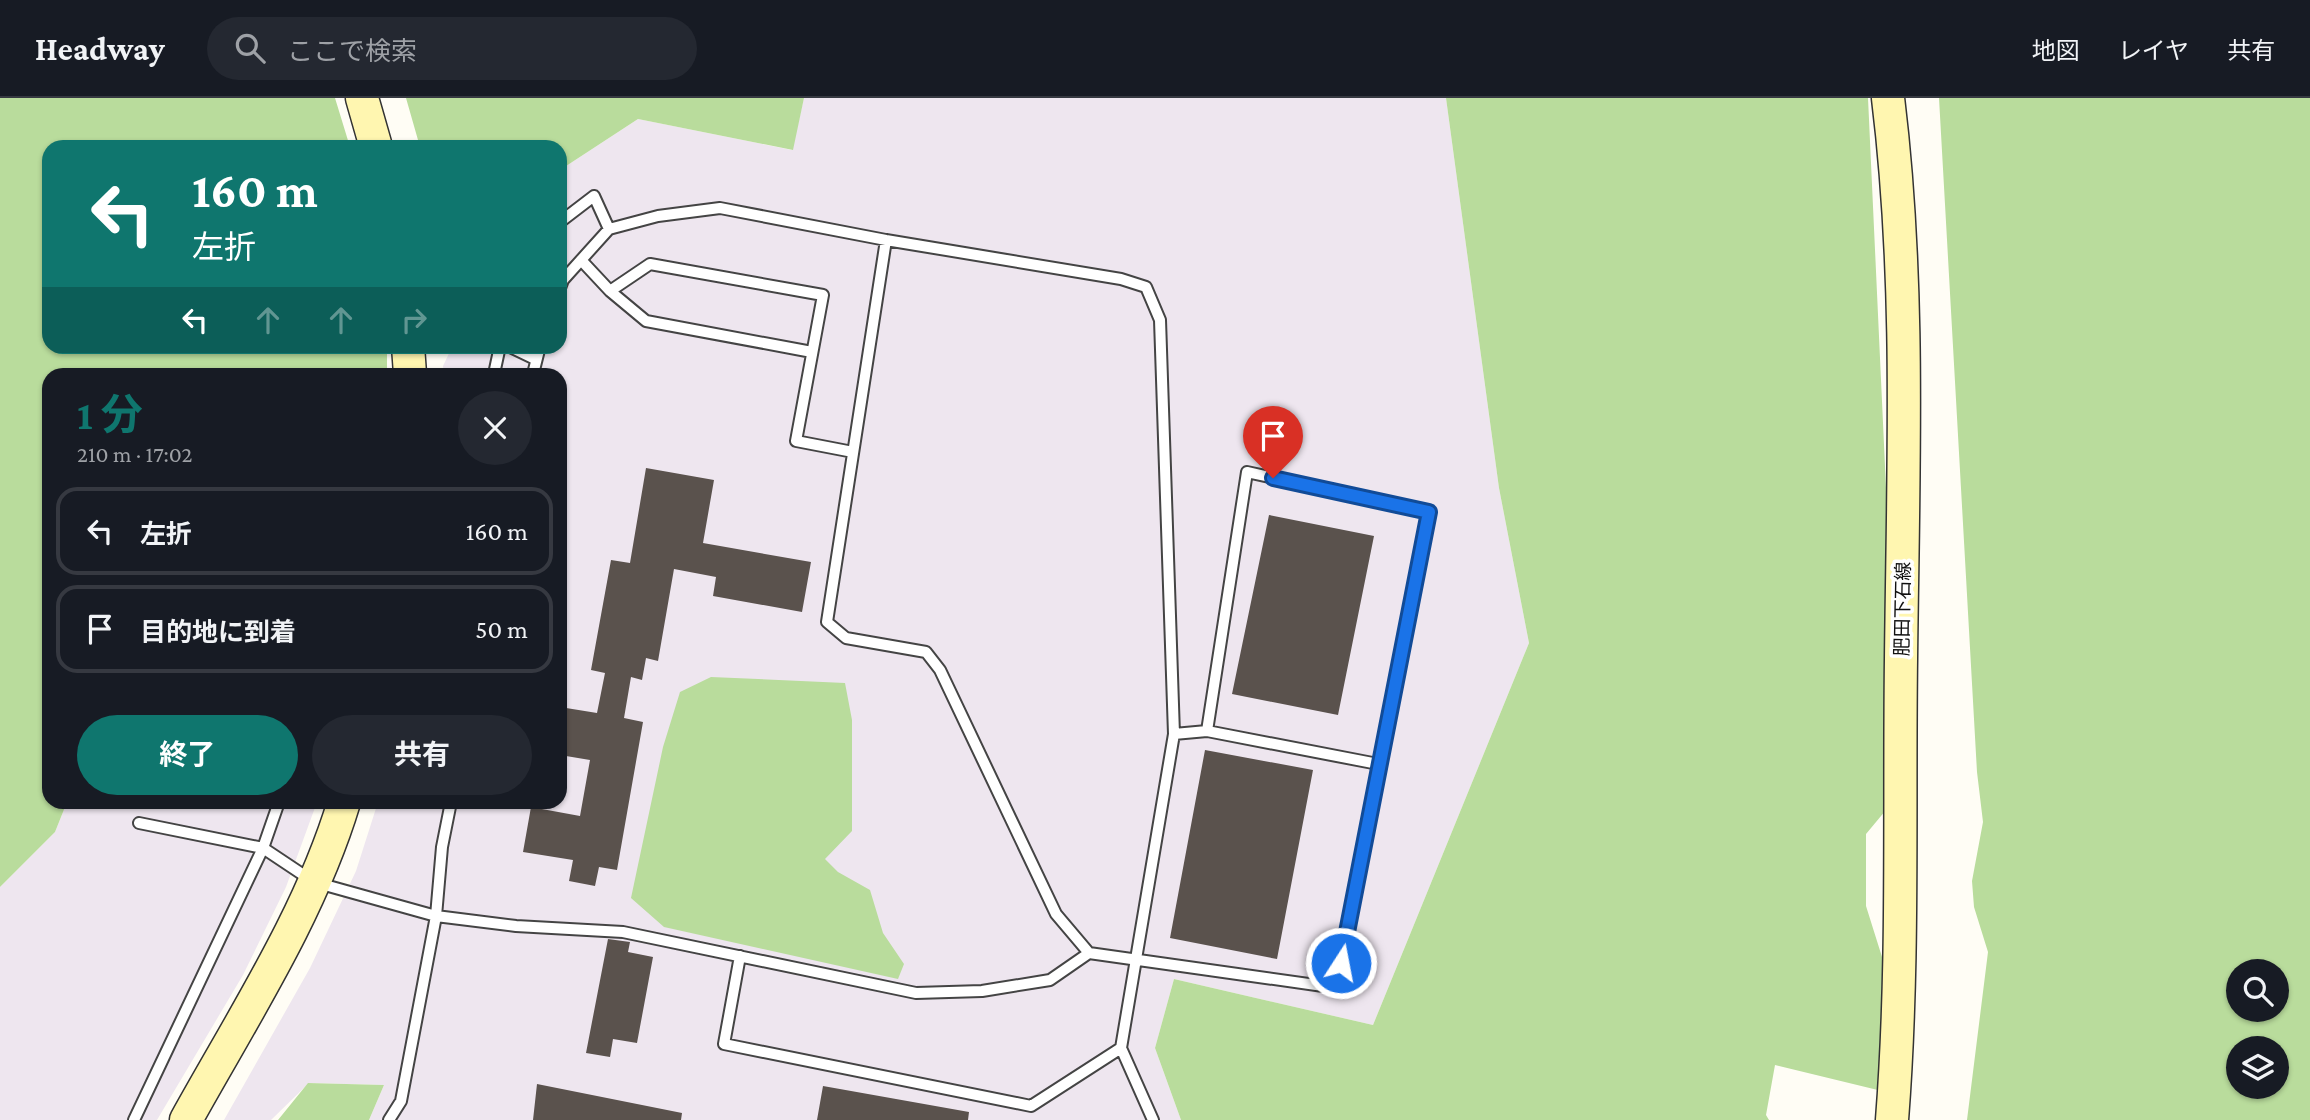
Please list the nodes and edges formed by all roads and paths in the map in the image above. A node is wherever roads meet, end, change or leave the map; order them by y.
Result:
1 (362, 98) edge
2 (1888, 98) edge
3 (374, 140) edge
4 (567, 217) edge
5 (609, 229) junction
6 (886, 240) junction
7 (581, 260) junction
8 (567, 276) edge
9 (610, 291) junction
10 (812, 352) junction
11 (525, 354) edge
12 (538, 354) edge
13 (536, 359) junction
14 (534, 368) edge
15 (853, 452) junction
16 (1206, 731) junction
17 (1174, 734) junction
18 (1378, 764) junction
19 (277, 809) edge
20 (342, 809) edge
21 (450, 809) edge
22 (139, 823) dead end
23 (263, 848) junction
24 (314, 882) junction
25 (436, 916) junction
26 (1089, 953) junction
27 (740, 956) junction
28 (1134, 960) junction
29 (1121, 1048) junction
30 (134, 1120) edge
31 (186, 1120) edge
32 (390, 1120) edge
33 (1153, 1120) edge
34 (1892, 1120) edge

1 - 3 main road
2 - 34 main road, 肥田下石線
4 - 5 lane
5 - 6 lane
5 - 7 lane
6 - 15 lane
6 - 17 lane
7 - 8 lane
7 - 9 lane
9 - 10 lane
9 - 10 lane
10 - 15 lane
11 - 13 lane
12 - 13 lane
13 - 14 lane
15 - 26 lane
16 - 17 lane
16 - 18 lane
16 - 18 lane
17 - 28 lane
18 - 28 lane
19 - 23 lane
20 - 24 main road
21 - 25 lane
22 - 23 lane
23 - 24 lane
23 - 30 lane
24 - 25 lane
24 - 31 main road
25 - 27 lane
25 - 32 lane
26 - 27 lane
26 - 28 lane
27 - 29 lane
28 - 29 lane
29 - 33 lane

